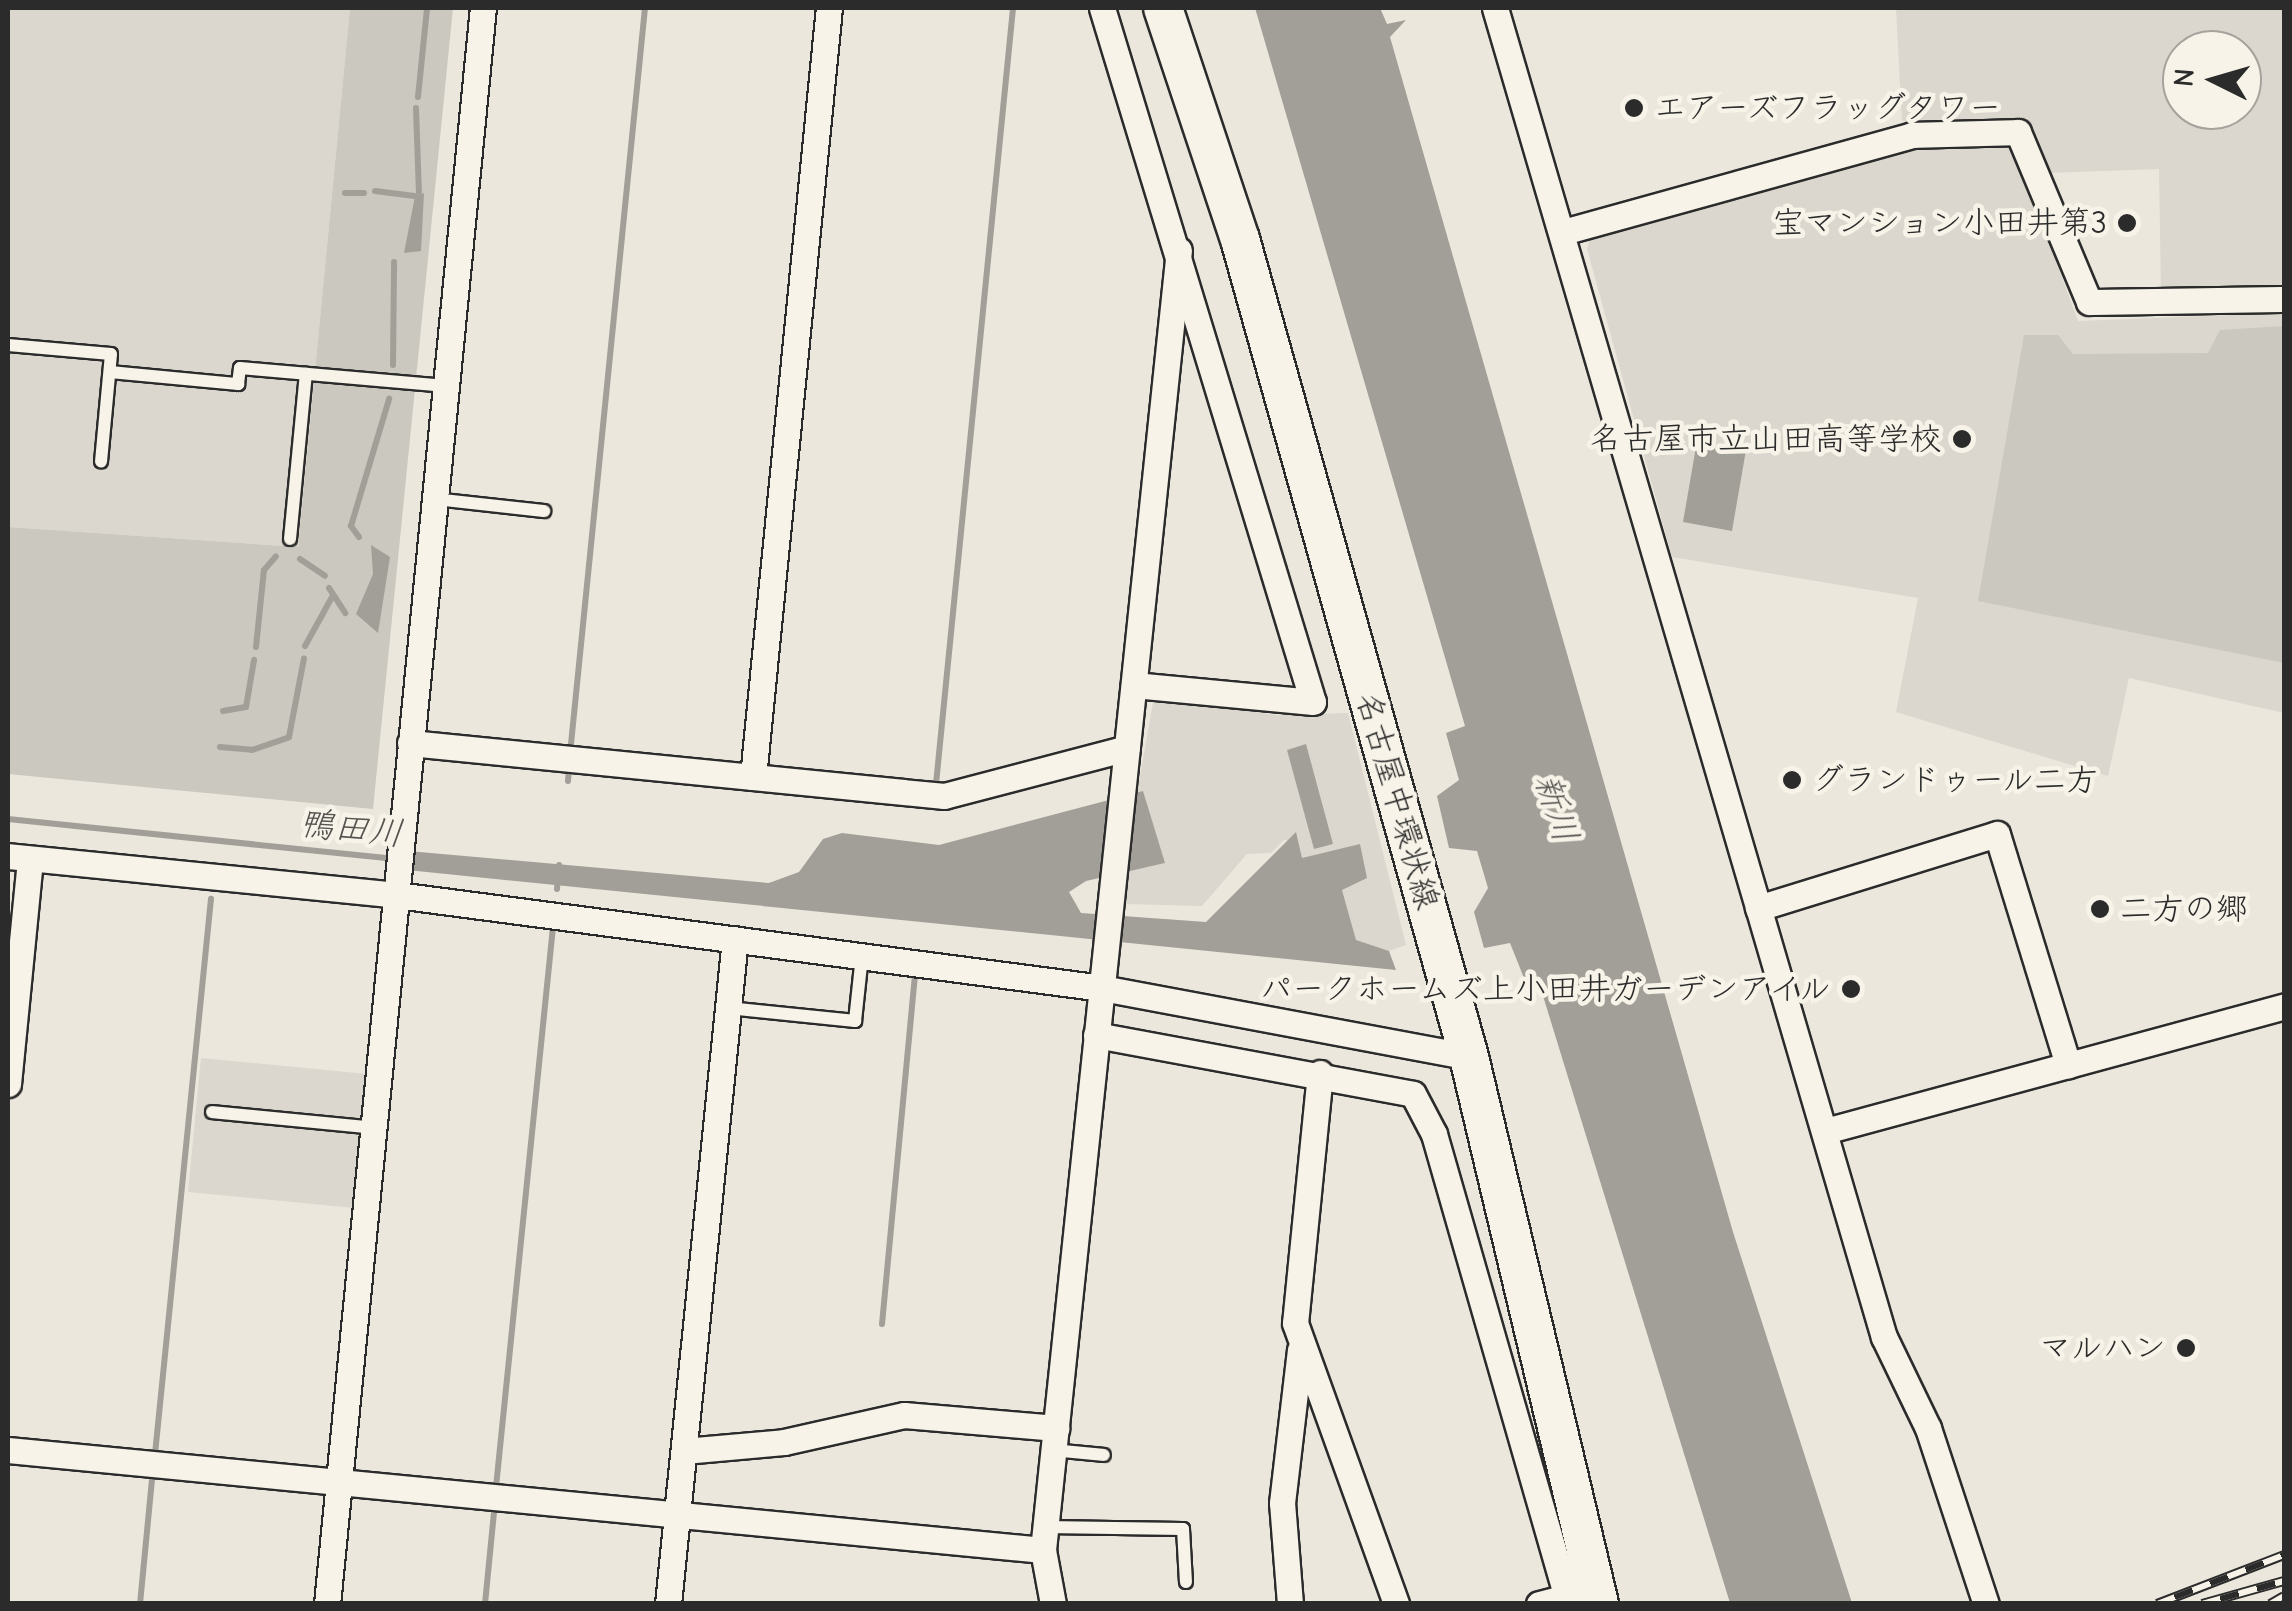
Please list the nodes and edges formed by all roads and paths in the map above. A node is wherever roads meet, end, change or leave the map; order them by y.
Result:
1 (483, 8) edge
2 (828, 8) edge
3 (1102, 8) edge
4 (1164, 8) edge
5 (1495, 8) edge
6 (1563, 232) junction
7 (1179, 250) junction
8 (2284, 299) edge
9 (8, 344) edge
10 (110, 372) junction
11 (306, 374) junction
12 (446, 386) junction
13 (101, 462) dead end
14 (435, 499) junction
15 (544, 510) dead end
16 (290, 539) dead end
17 (1134, 685) junction
18 (410, 743) junction
19 (1126, 759) junction
20 (753, 777) junction
21 (19, 857) edge
22 (398, 887) junction
23 (1758, 908) junction
24 (735, 938) junction
25 (862, 956) junction
26 (1102, 988) junction
27 (2284, 1006) edge
28 (728, 1008) junction
29 (1096, 1035) junction
30 (1469, 1057) junction
31 (2068, 1064) junction
32 (1320, 1073) junction
33 (8, 1084) edge
34 (212, 1112) dead end
35 (374, 1128) junction
36 (1829, 1130) junction
37 (1301, 1342) junction
38 (1054, 1439) junction
39 (8, 1450) edge
40 (684, 1450) junction
41 (1104, 1455) dead end
42 (338, 1483) junction
43 (676, 1518) junction
44 (1044, 1538) junction
45 (1186, 1582) dead end
46 (327, 1604) edge
47 (668, 1604) edge
48 (1052, 1604) edge
49 (1290, 1604) edge
50 (1396, 1604) edge
51 (1538, 1604) edge
52 (1599, 1604) edge
53 (1986, 1604) edge

1 - 12 street
2 - 20 street
3 - 7 street
4 - 30 main road, 名古屋中環状線
5 - 6 street
6 - 8 street
6 - 23 street
7 - 17 street
7 - 17 street
9 - 10 lane
10 - 11 lane
10 - 13 lane
11 - 12 lane
11 - 16 lane
12 - 14 street
14 - 15 lane
14 - 18 street
17 - 19 street
18 - 20 street
18 - 22 street
19 - 20 street
19 - 26 street
21 - 22 street
21 - 33 street
22 - 24 street
22 - 35 street
23 - 31 street
23 - 36 street
24 - 25 street
24 - 28 street
25 - 26 street
25 - 28 lane
26 - 29 street
26 - 30 street
27 - 31 street
28 - 40 street
29 - 32 street
29 - 38 street
30 - 52 main road, 名古屋中環状線
31 - 36 street
32 - 37 street
32 - 51 street
34 - 35 lane
35 - 42 street
36 - 53 street
37 - 49 street
37 - 50 street
38 - 40 street
38 - 41 lane
38 - 44 street
39 - 42 street
40 - 43 street
42 - 43 street
42 - 46 street
43 - 44 street
43 - 47 street
44 - 45 lane
44 - 48 street

